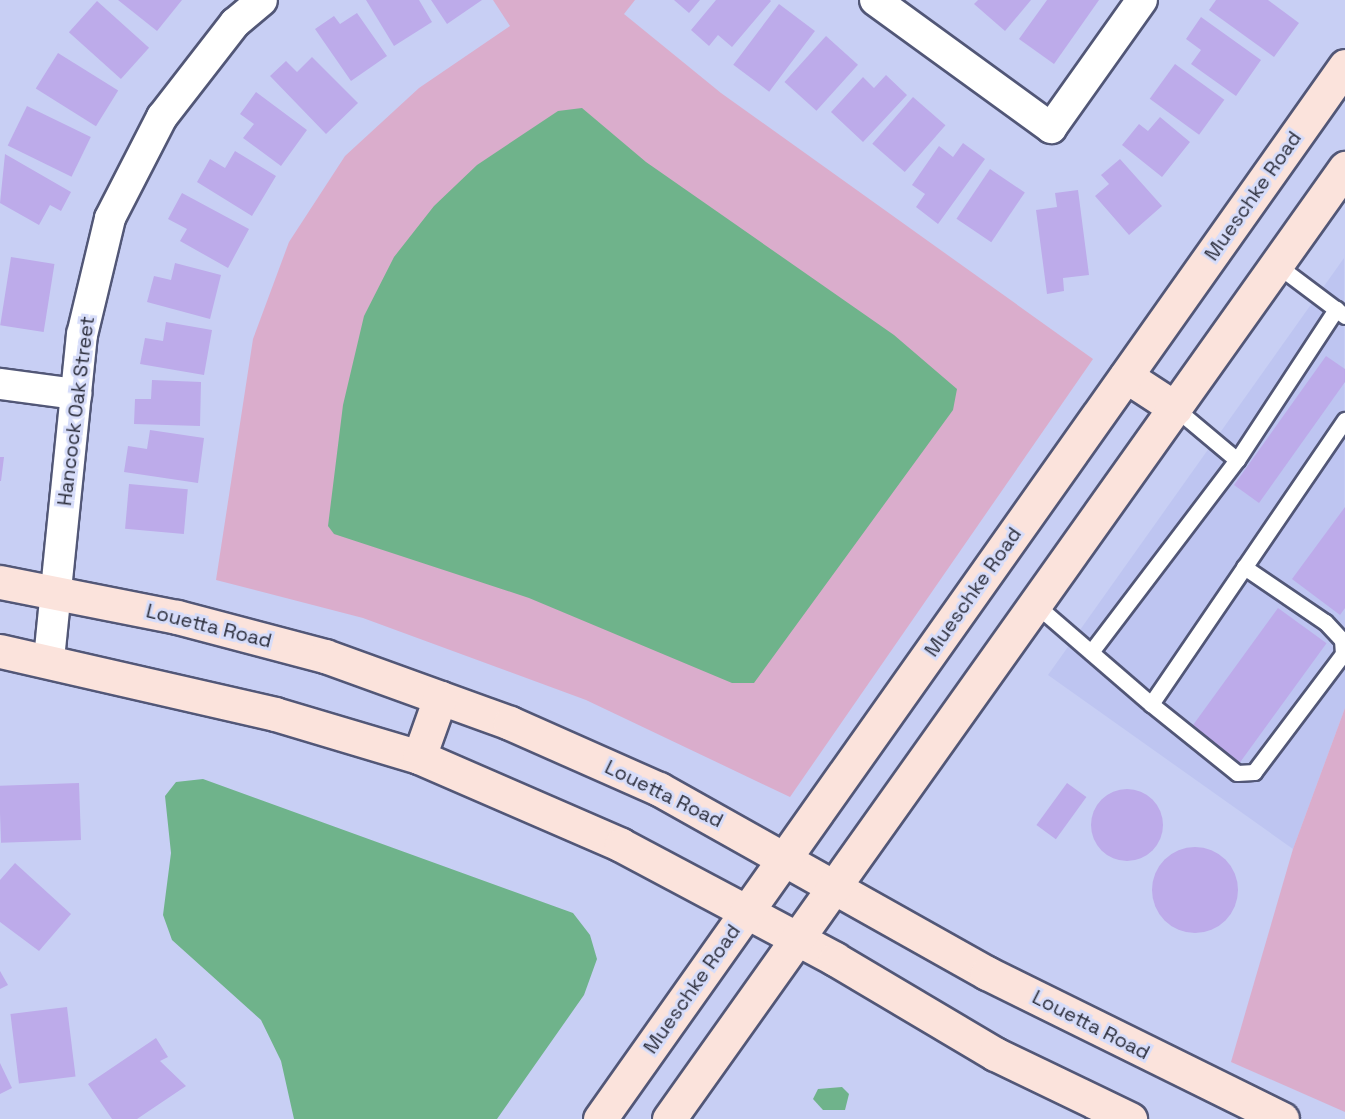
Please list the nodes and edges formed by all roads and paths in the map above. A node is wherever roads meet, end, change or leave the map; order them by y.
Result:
1 (262, 0) edge
2 (874, 0) edge
3 (1142, 0) edge
4 (1345, 66) edge
5 (1345, 168) edge
6 (1277, 265) junction
7 (1341, 312) edge
8 (1126, 376) junction
9 (0, 384) edge
10 (76, 394) junction
11 (1175, 408) junction
12 (1345, 420) edge
13 (1237, 460) junction
14 (1245, 567) junction
15 (0, 582) edge
16 (56, 593) junction
17 (1035, 604) junction
18 (0, 651) edge
19 (1091, 652) junction
20 (49, 659) junction
21 (440, 698) junction
22 (1152, 704) junction
23 (419, 758) junction
24 (786, 855) junction
25 (835, 886) junction
26 (746, 912) junction
27 (796, 940) junction
28 (600, 1119) edge
29 (669, 1119) edge
30 (1130, 1119) edge
31 (1282, 1119) edge

1 - 10 street, Hancock Oak Street
2 - 3 street
4 - 8 main road, Mueschke Road
5 - 6 main road
6 - 7 lane
6 - 11 main road
7 - 13 lane
8 - 11 main road
8 - 24 main road, Mueschke Road
9 - 10 street
10 - 16 street, Hancock Oak Street
11 - 13 lane
11 - 17 main road
12 - 14 lane
13 - 19 lane
14 - 22 lane
14 - 22 lane
15 - 16 main road, Louetta Road
16 - 20 street, Hancock Oak Street
16 - 21 main road, Louetta Road
17 - 19 lane
17 - 25 main road
18 - 20 main road
19 - 22 lane
20 - 23 main road
21 - 23 main road
21 - 24 main road, Louetta Road
23 - 26 main road
24 - 25 main road, Louetta Road
24 - 26 main road, Mueschke Road
25 - 27 main road
25 - 31 main road, Louetta Road
26 - 27 main road
26 - 28 main road, Mueschke Road
27 - 29 main road
27 - 30 main road

